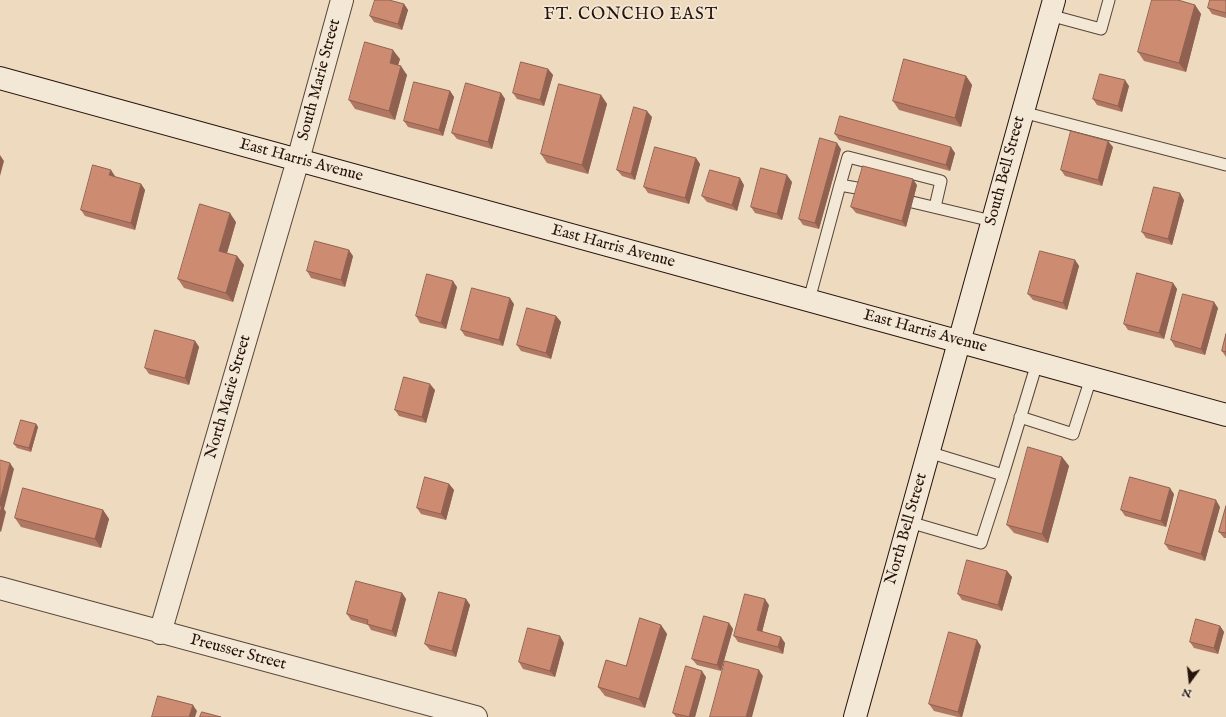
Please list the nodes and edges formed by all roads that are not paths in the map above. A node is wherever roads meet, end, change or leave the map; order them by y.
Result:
1 (342, 0) edge
2 (1109, 0) edge
3 (1052, 8) edge
4 (0, 78) edge
5 (1022, 112) junction
6 (298, 160) junction
7 (1226, 165) edge
8 (840, 185) junction
9 (862, 189) edge
10 (912, 202) dead end
11 (935, 207) junction
12 (992, 221) junction
13 (809, 300) junction
14 (959, 342) junction
15 (1037, 363) junction
16 (1091, 378) junction
17 (1226, 415) edge
18 (1020, 417) junction
19 (928, 452) junction
20 (1003, 475) junction
21 (909, 522) junction
22 (0, 588) edge
23 (160, 633) junction
24 (476, 717) edge
25 (855, 717) edge

1 - 6 street, South Marie Street
2 - 3 lane
3 - 5 street, South Bell Street
4 - 6 street, East Harris Avenue
5 - 7 lane
5 - 12 street, South Bell Street
6 - 13 street, East Harris Avenue
6 - 23 street, North Marie Street
8 - 9 lane
8 - 11 lane
8 - 13 lane
10 - 11 lane
11 - 12 lane
12 - 14 street, South Bell Street
13 - 14 street, East Harris Avenue
14 - 15 street, East Harris Avenue
14 - 19 street, North Bell Street
15 - 16 street, East Harris Avenue
15 - 18 lane
16 - 17 street, East Harris Avenue
16 - 18 lane
18 - 20 lane
19 - 20 lane
19 - 21 street, North Bell Street
20 - 21 lane
21 - 25 street, North Bell Street
22 - 23 street, Preusser Street
23 - 24 street, Preusser Street

